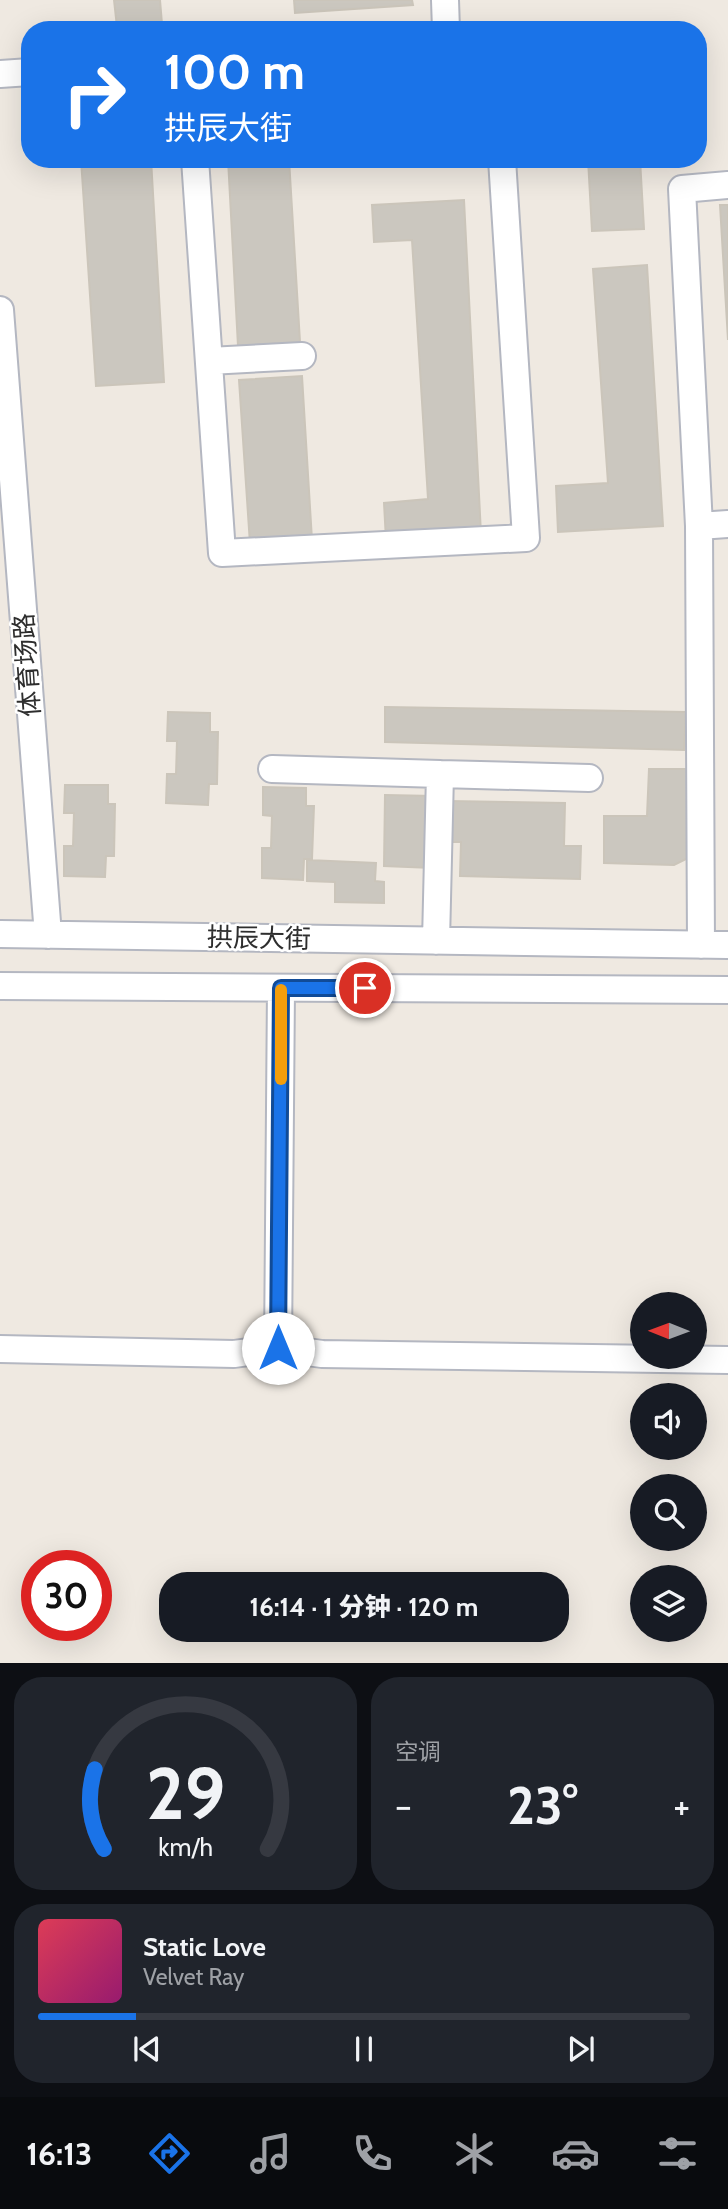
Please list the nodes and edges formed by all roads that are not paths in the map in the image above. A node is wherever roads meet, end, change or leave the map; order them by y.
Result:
1 (444, 0) edge
2 (445, 21) edge
3 (21, 73) edge
4 (0, 74) edge
5 (196, 168) edge
6 (503, 168) edge
7 (728, 185) edge
8 (0, 310) edge
9 (302, 356) dead end
10 (209, 360) junction
11 (728, 524) edge
12 (699, 526) junction
13 (272, 769) dead end
14 (440, 775) junction
15 (589, 778) dead end
16 (0, 934) edge
17 (48, 935) junction
18 (436, 941) junction
19 (701, 945) junction
20 (728, 945) edge
21 (0, 986) edge
22 (281, 988) junction
23 (728, 990) edge
24 (278, 1348) junction
25 (0, 1349) edge
26 (728, 1360) edge

1 - 2 street
3 - 4 street
5 - 10 street
6 - 10 street
7 - 12 street
8 - 17 street, 体育场路
9 - 10 street
11 - 12 street
12 - 19 street
13 - 14 street
14 - 15 street
14 - 18 street
16 - 17 street, 拱辰大街
17 - 18 street, 拱辰大街
18 - 19 street, 拱辰大街
19 - 20 street, 拱辰大街
21 - 22 street, 拱辰大街
22 - 23 street, 拱辰大街
22 - 24 street
24 - 25 street
24 - 26 street

